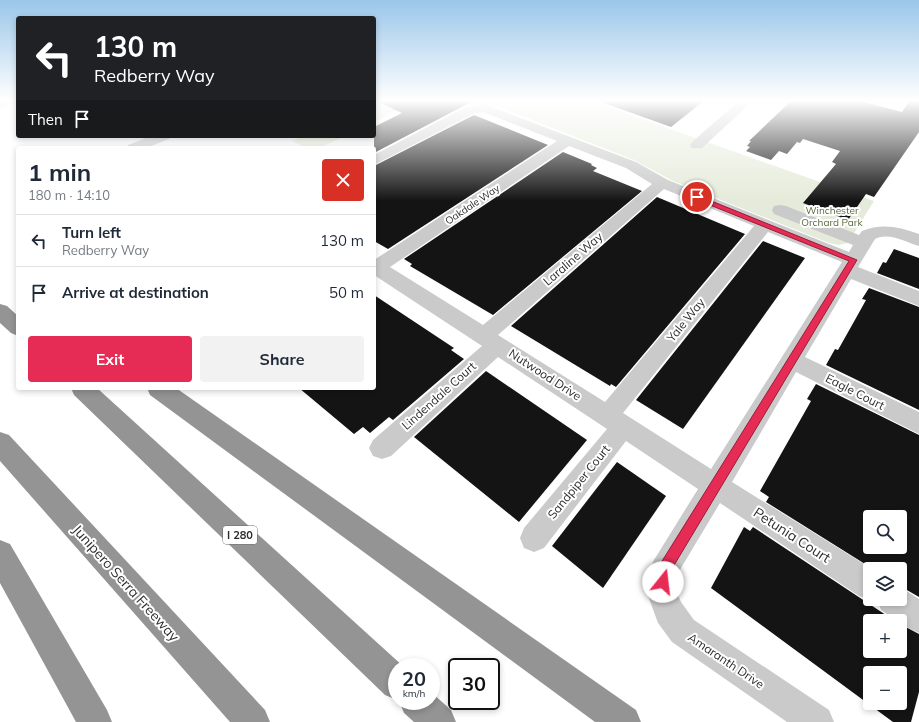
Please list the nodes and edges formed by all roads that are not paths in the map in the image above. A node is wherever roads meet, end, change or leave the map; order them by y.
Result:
1 (427, 134) edge
2 (552, 134) edge
3 (710, 134) edge
4 (159, 138) edge
5 (568, 140) junction
6 (697, 145) dead end
7 (138, 146) edge
8 (376, 160) edge
9 (662, 183) junction
10 (780, 210) dead end
11 (765, 224) junction
12 (919, 240) edge
13 (855, 258) junction
14 (376, 268) edge
15 (919, 299) edge
16 (0, 311) edge
17 (16, 326) edge
18 (490, 340) junction
19 (792, 360) junction
20 (84, 390) edge
21 (161, 390) edge
22 (616, 421) junction
23 (919, 424) edge
24 (0, 443) edge
25 (382, 448) dead end
26 (715, 485) junction
27 (534, 538) dead end
28 (0, 554) edge
29 (863, 580) edge
30 (903, 606) edge
31 (919, 616) edge
32 (388, 675) edge
33 (426, 710) edge
34 (95, 722) edge
35 (253, 722) edge
36 (439, 722) edge
37 (624, 722) edge
38 (817, 722) edge

1 - 8 street
2 - 5 street
3 - 6 street
4 - 7 street
5 - 9 street
5 - 14 street, Oakdale Way
9 - 11 street
9 - 18 street, Laraline Way
10 - 13 street
11 - 13 street
11 - 22 street, Yale Way
12 - 13 street, Amaranth Drive
13 - 15 street
13 - 19 street, Amaranth Drive
14 - 18 street, Nutwood Drive
16 - 17 highway
18 - 22 street, Nutwood Drive
18 - 25 street, Lindendale Court
19 - 23 street, Eagle Court
19 - 26 street, Amaranth Drive
20 - 32 highway, I 280
21 - 37 highway
22 - 26 street, Nutwood Drive
22 - 27 street, Sandpiper Court
24 - 35 highway, Junipero Serra Freeway
26 - 29 street, Petunia Court
26 - 38 street, Amaranth Drive
28 - 34 highway
30 - 31 street
33 - 36 highway

